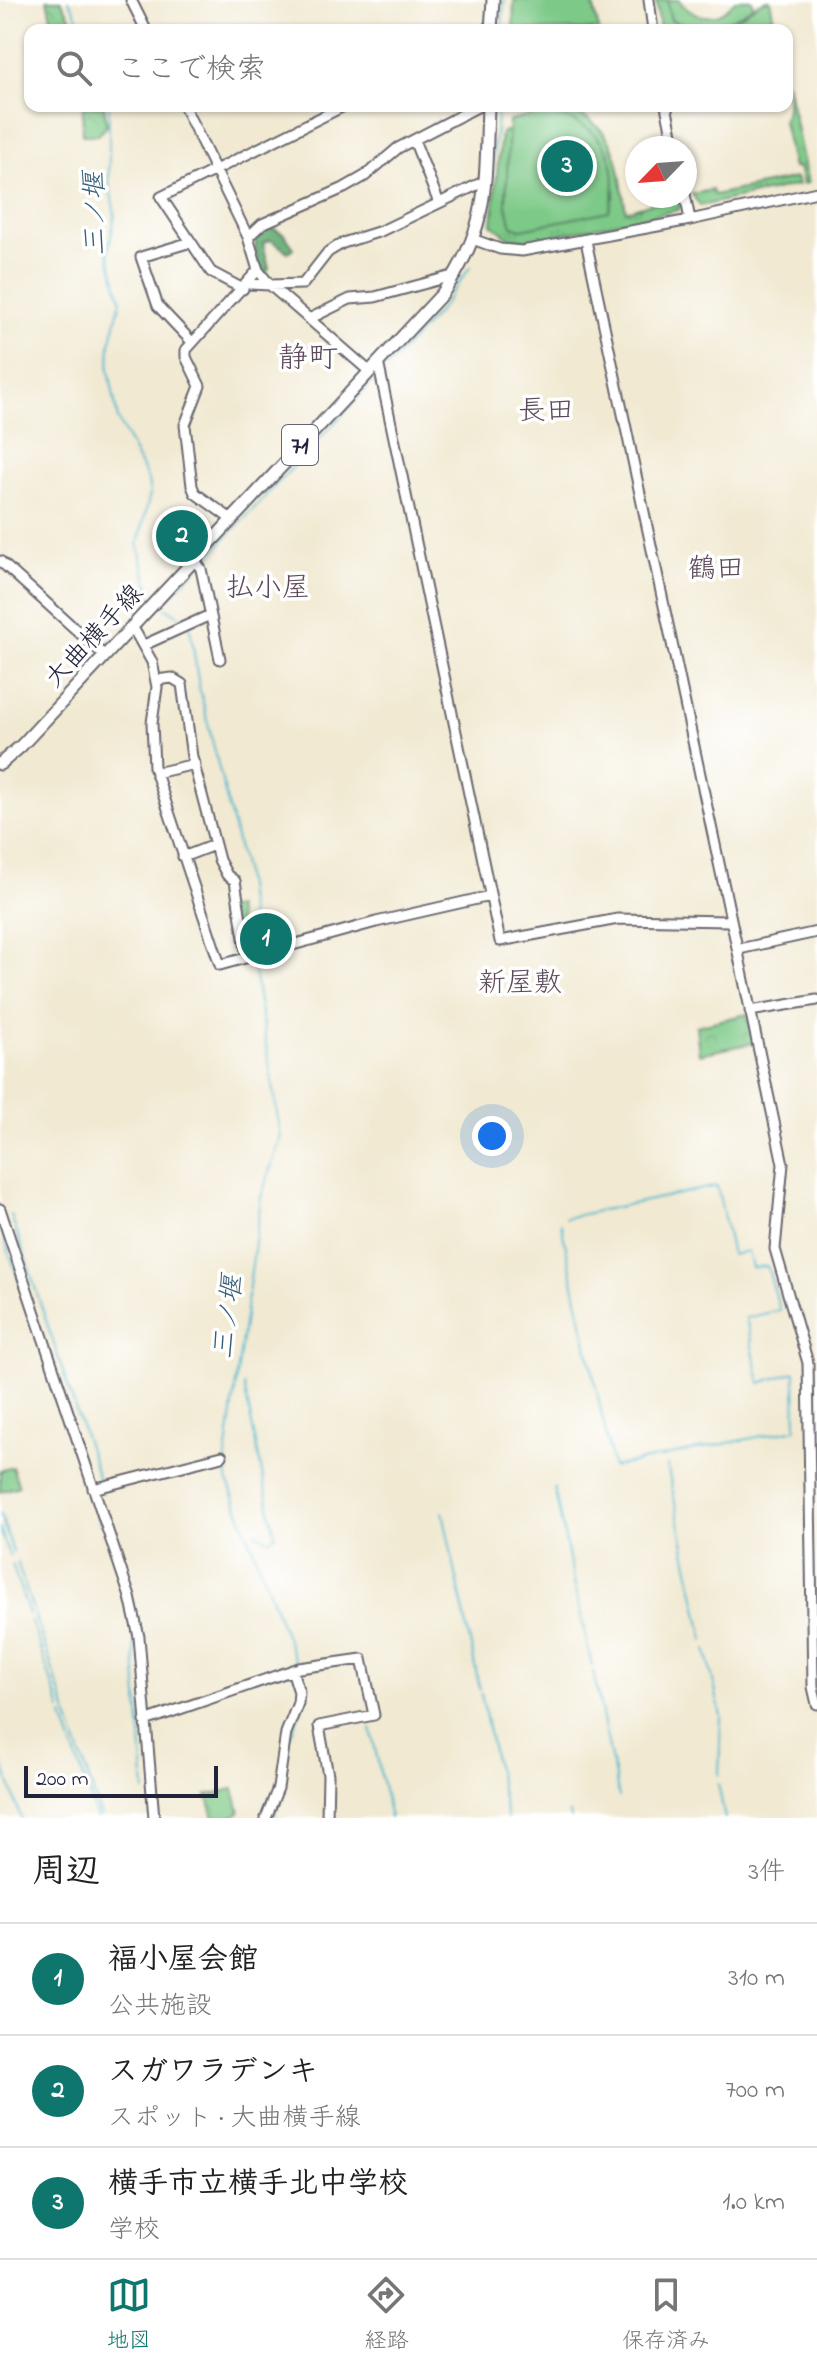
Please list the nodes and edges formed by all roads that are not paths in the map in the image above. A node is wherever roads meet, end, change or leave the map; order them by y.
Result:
1 (131, 0) edge
2 (493, 0) edge
3 (649, 0) edge
4 (143, 24) edge
5 (491, 24) edge
6 (652, 24) edge
7 (187, 112) edge
8 (332, 112) edge
9 (468, 112) edge
10 (488, 112) edge
11 (667, 112) edge
12 (672, 136) edge
13 (414, 140) junction
14 (216, 171) junction
15 (485, 181) junction
16 (817, 192) edge
17 (439, 203) junction
18 (688, 208) edge
19 (690, 220) junction
20 (248, 237) junction
21 (475, 240) junction
22 (586, 241) junction
23 (191, 242) junction
24 (258, 270) junction
25 (456, 275) junction
26 (270, 285) junction
27 (246, 286) junction
28 (309, 319) junction
29 (192, 342) junction
30 (374, 366) junction
31 (231, 519) junction
32 (194, 559) junction
33 (0, 561) edge
34 (210, 615) junction
35 (132, 626) junction
36 (144, 645) junction
37 (104, 655) junction
38 (220, 659) dead end
39 (156, 680) junction
40 (0, 764) edge
41 (195, 764) junction
42 (156, 773) junction
43 (214, 845) junction
44 (183, 857) junction
45 (490, 896) junction
46 (732, 924) junction
47 (817, 932) edge
48 (739, 949) junction
49 (247, 957) junction
50 (817, 1000) edge
51 (750, 1011) junction
52 (0, 1209) edge
53 (222, 1456) dead end
54 (93, 1489) junction
55 (292, 1670) junction
56 (817, 1704) edge
57 (145, 1721) junction
58 (154, 1818) edge
59 (266, 1818) edge
60 (327, 1818) edge

1 - 4 street
2 - 5 main road
3 - 6 street
7 - 14 street
8 - 14 street
9 - 13 street
10 - 15 main road, 大曲横手線 / 71
11 - 12 street
13 - 17 street
13 - 20 street
14 - 20 street
14 - 23 street
15 - 17 street
15 - 21 main road, 大曲横手線 / 71
16 - 19 street
17 - 26 street
18 - 19 street
19 - 22 street
20 - 24 street
21 - 22 street
21 - 25 main road, 大曲横手線 / 71
22 - 46 street
23 - 27 street
23 - 29 street
24 - 26 street
24 - 27 street
25 - 28 street
25 - 30 main road, 大曲横手線 / 71
26 - 27 street
26 - 28 street
27 - 29 street
28 - 30 street
29 - 31 street
30 - 31 main road, 大曲横手線 / 71
30 - 45 street
31 - 32 main road, 大曲横手線 / 71
32 - 34 street
32 - 35 main road, 大曲横手線 / 71
33 - 37 street
34 - 36 street
34 - 38 street
35 - 36 street
35 - 37 main road, 大曲横手線 / 71
36 - 39 street
37 - 40 main road, 大曲横手線 / 71
39 - 41 street
39 - 42 street
41 - 42 street
41 - 43 street
42 - 44 street
43 - 44 street
43 - 49 street
44 - 49 street
45 - 46 street
45 - 49 street
46 - 48 street
47 - 48 street
48 - 51 street
50 - 51 street
51 - 56 street
52 - 54 street
53 - 54 street
54 - 57 street
55 - 57 street
55 - 59 street
55 - 60 street
57 - 58 street

